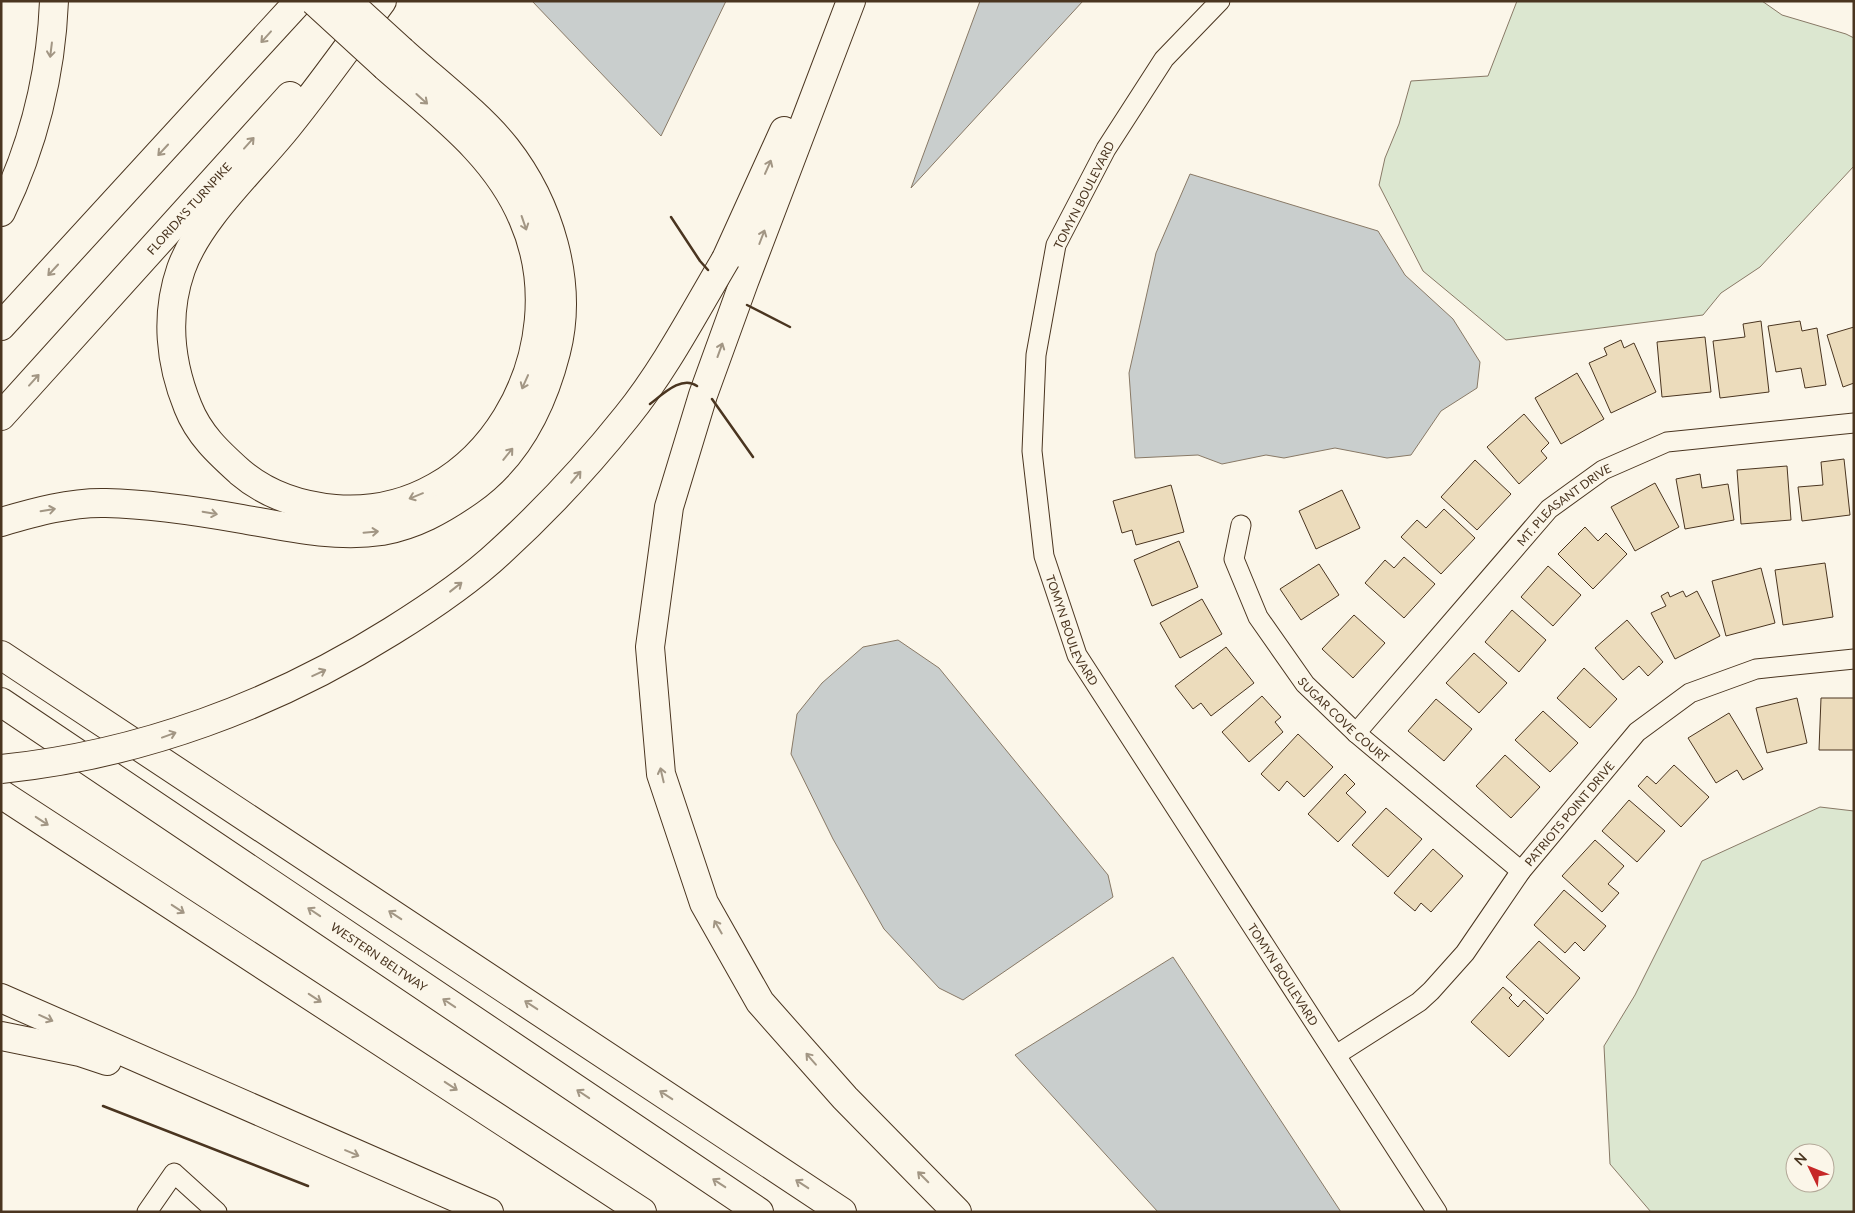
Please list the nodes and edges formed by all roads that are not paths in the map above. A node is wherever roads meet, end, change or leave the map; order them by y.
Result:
1 (54, 1) edge
2 (299, 1) edge
3 (314, 1) edge
4 (347, 1) edge
5 (376, 1) edge
6 (382, 1) edge
7 (843, 1) edge
8 (851, 1) edge
9 (1220, 1) edge
10 (394, 59) junction
11 (1, 212) edge
12 (1, 326) edge
13 (1, 416) edge
14 (1854, 423) edge
15 (1, 522) edge
16 (1241, 525) dead end
17 (1, 655) edge
18 (1854, 659) edge
19 (1, 702) edge
20 (1356, 733) junction
21 (1, 769) edge
22 (1, 794) edge
23 (1521, 871) junction
24 (1, 998) edge
25 (1, 1036) edge
26 (1336, 1055) junction
27 (308, 1134) junction
28 (147, 1212) edge
29 (217, 1212) edge
30 (490, 1212) edge
31 (642, 1212) edge
32 (759, 1212) edge
33 (842, 1212) edge
34 (957, 1212) edge
35 (1438, 1212) edge

1 -> 11 highway
2 -> 12 highway
3 - 10 highway, bridge
4 - 10 highway, bridge
13 -> 5 highway, FLORIDA'S TURNPIKE
10 -> 6 highway
21 -> 7 highway, bridge
34 -> 8 highway
9 - 26 street, TOMYN BOULEVARD
15 -> 10 highway
14 - 20 street, MT. PLEASANT DRIVE
16 - 20 street, SUGAR COVE COURT
33 -> 17 highway
18 - 23 street, PATRIOTS POINT DRIVE
32 -> 19 highway, WESTERN BELTWAY
20 - 23 street, SUGAR COVE COURT
22 -> 31 highway
23 - 26 street, PATRIOTS POINT DRIVE
24 -> 27 highway
25 - 27 highway
26 - 35 street, TOMYN BOULEVARD
27 -> 30 highway
28 - 29 street

